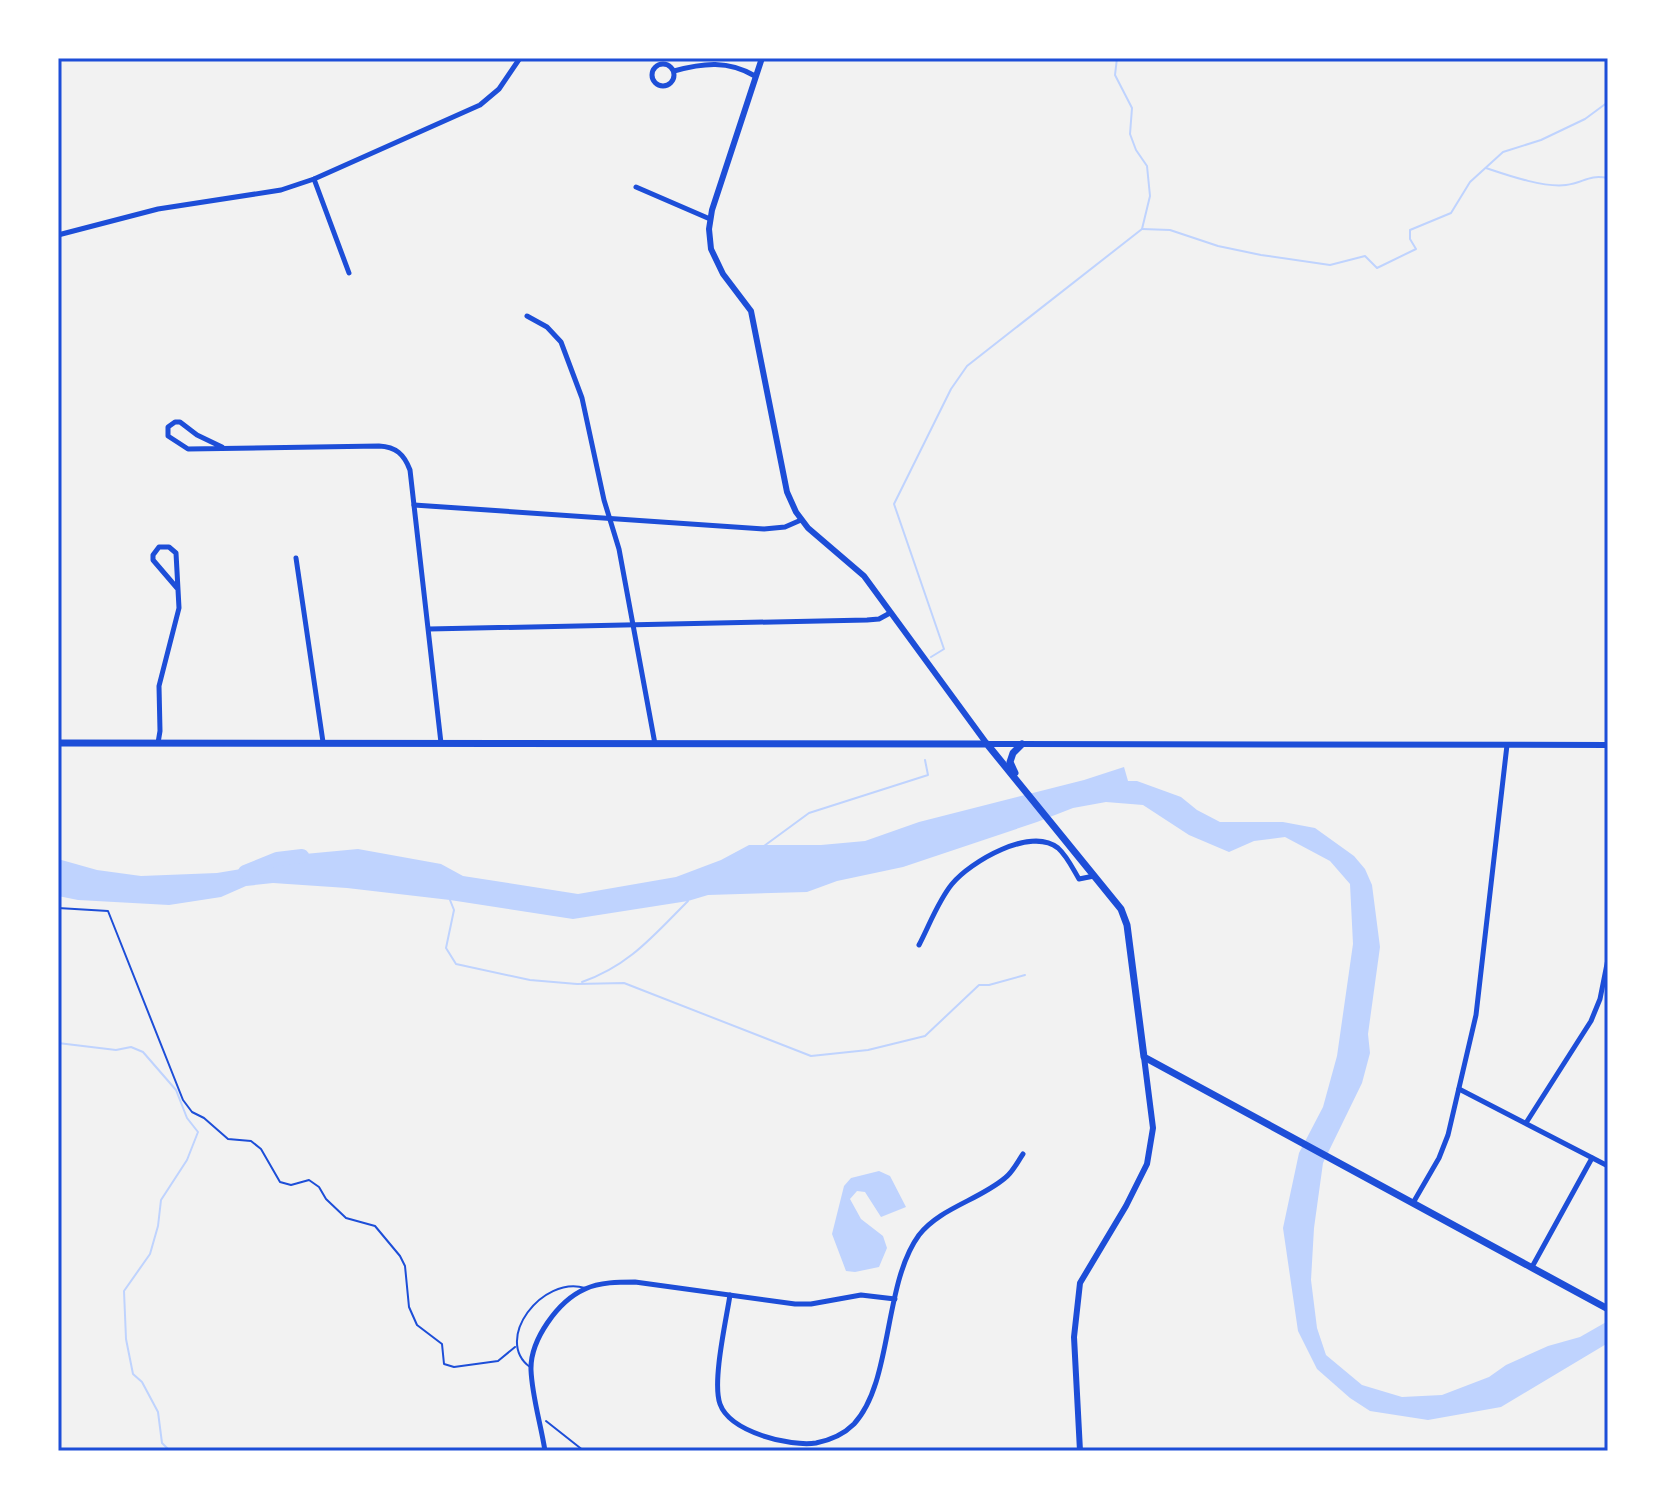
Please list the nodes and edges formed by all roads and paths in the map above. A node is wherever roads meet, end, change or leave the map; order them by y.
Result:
1 (520, 58) edge
2 (762, 58) edge
3 (674, 71) junction
4 (755, 76) junction
5 (314, 179) junction
6 (636, 187) dead end
7 (710, 219) junction
8 (58, 235) edge
9 (349, 273) dead end
10 (527, 316) dead end
11 (222, 447) junction
12 (414, 505) junction
13 (611, 520) junction
14 (801, 520) junction
15 (296, 558) dead end
16 (177, 588) junction
17 (890, 613) junction
18 (635, 624) junction
19 (428, 629) junction
20 (323, 742) junction
21 (58, 743) edge
22 (158, 743) junction
23 (441, 743) junction
24 (655, 744) junction
25 (987, 744) junction
26 (1022, 744) junction
27 (1507, 745) junction
28 (1608, 745) edge
29 (1019, 783) junction
30 (1096, 876) junction
31 (58, 908) edge
32 (919, 945) dead end
33 (1608, 959) edge
34 (1144, 1057) junction
35 (1459, 1089) junction
36 (1526, 1123) junction
37 (1023, 1154) dead end
38 (1592, 1158) junction
39 (1608, 1166) edge
40 (1413, 1204) junction
41 (1532, 1267) junction
42 (585, 1289) junction
43 (730, 1295) junction
44 (895, 1299) junction
45 (1608, 1309) edge
46 (516, 1347) junction
47 (531, 1368) junction
48 (539, 1415) junction
49 (545, 1451) edge
50 (584, 1451) edge
51 (1080, 1451) edge

1 - 5 street
2 - 4 street
3 - 3 street
3 - 4 street
4 - 7 street
5 - 8 street
5 - 9 street
6 - 7 street
7 - 14 street
10 - 13 street
11 - 11 street
11 - 12 street
12 - 13 street
12 - 19 street
13 - 14 street
13 - 18 street
14 - 17 street
15 - 20 street
16 - 16 street
16 - 22 street
17 - 18 street
17 - 25 street
18 - 19 street
18 - 24 street
19 - 23 street
20 - 22 main road
20 - 23 main road
21 - 22 main road
23 - 24 main road
24 - 25 main road
25 - 26 street
25 - 29 main road
26 - 27 street
26 - 29 main road
27 - 28 street
27 - 35 street
29 - 30 main road
30 - 32 street
30 - 34 main road
31 - 46 path
33 - 36 street
34 - 40 main road
34 - 51 street
35 - 36 street
35 - 40 street
36 - 38 street
37 - 44 street
38 - 39 street
38 - 41 street
40 - 41 main road
41 - 45 main road
42 - 43 street
42 - 46 lane
42 - 47 street
43 - 44 street
43 - 44 street
46 - 47 lane
47 - 48 street
48 - 49 street
48 - 50 path

